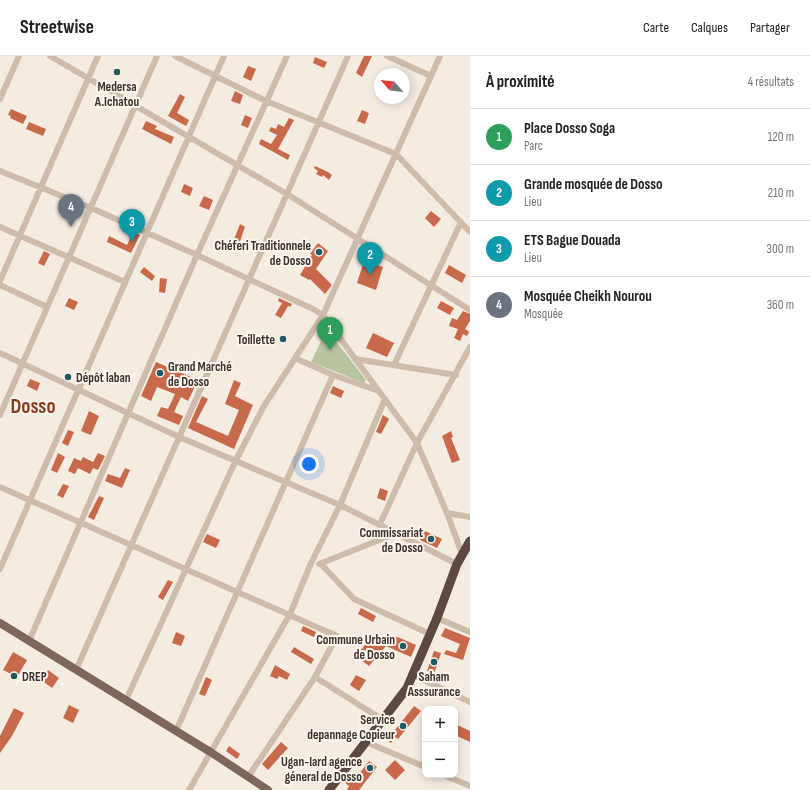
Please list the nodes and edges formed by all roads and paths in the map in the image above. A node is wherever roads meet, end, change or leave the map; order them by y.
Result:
1 (19, 56) edge
2 (50, 56) edge
3 (98, 56) edge
4 (156, 56) edge
5 (175, 56) edge
6 (224, 56) edge
7 (287, 56) edge
8 (348, 56) edge
9 (387, 56) edge
10 (440, 56) edge
11 (216, 75) junction
12 (431, 76) junction
13 (88, 79) junction
14 (0, 100) edge
15 (266, 101) junction
16 (135, 105) junction
17 (318, 123) junction
18 (189, 136) junction
19 (396, 154) junction
20 (238, 165) junction
21 (0, 171) edge
22 (39, 188) junction
23 (287, 194) junction
24 (89, 207) junction
25 (461, 222) junction
26 (0, 227) edge
27 (470, 232) edge
28 (146, 233) junction
29 (20, 235) junction
30 (358, 239) junction
31 (197, 255) junction
32 (69, 256) junction
33 (249, 279) junction
34 (0, 281) edge
35 (125, 282) junction
36 (0, 285) edge
37 (430, 285) junction
38 (47, 307) junction
39 (470, 310) edge
40 (323, 315) junction
41 (470, 347) edge
42 (0, 354) edge
43 (295, 358) junction
44 (355, 359) junction
45 (22, 364) junction
46 (394, 365) junction
47 (333, 375) junction
48 (456, 375) junction
49 (78, 391) junction
50 (379, 391) junction
51 (385, 400) junction
52 (129, 413) junction
53 (0, 415) edge
54 (179, 437) junction
55 (417, 444) junction
56 (236, 460) junction
57 (285, 481) junction
58 (0, 486) edge
59 (30, 500) junction
60 (340, 505) junction
61 (447, 513) junction
62 (470, 517) edge
63 (81, 522) junction
64 (380, 524) junction
65 (397, 533) junction
66 (470, 540) edge
67 (131, 544) junction
68 (462, 554) junction
69 (311, 564) junction
70 (321, 564) junction
71 (457, 564) junction
72 (185, 568) junction
73 (0, 569) edge
74 (237, 591) junction
75 (290, 614) junction
76 (437, 618) junction
77 (0, 623) edge
78 (470, 632) edge
79 (430, 634) junction
80 (29, 641) junction
81 (76, 670) junction
82 (413, 675) junction
83 (315, 676) junction
84 (126, 700) junction
85 (470, 702) edge
86 (383, 720) junction
87 (176, 731) junction
88 (366, 742) junction
89 (212, 753) junction
90 (422, 766) edge
91 (248, 777) junction
92 (451, 778) edge
93 (470, 786) edge
94 (188, 790) edge
95 (268, 790) edge
96 (329, 790) edge

1 - 14 street
2 - 13 street
3 - 13 street
4 - 16 street
5 - 11 street
6 - 11 street
7 - 15 street
8 - 17 street
9 - 12 street
10 - 12 street
11 - 15 street
11 - 18 street
12 - 19 street
13 - 16 street
13 - 22 street
15 - 17 street
15 - 20 street
16 - 18 street
16 - 24 street
17 - 19 street
17 - 23 street
18 - 20 street
18 - 28 street
19 - 25 street
19 - 30 street
20 - 23 street
20 - 31 street
21 - 22 street
22 - 24 street
22 - 29 street
23 - 30 street
23 - 33 street
24 - 28 street
24 - 32 street
25 - 27 street
25 - 37 street
26 - 29 street
28 - 31 street
28 - 35 street
29 - 32 street
29 - 34 street
30 - 37 street
30 - 40 street
31 - 33 street
31 - 52 street
32 - 35 street
32 - 38 street
33 - 40 street
33 - 54 street
35 - 49 street
36 - 38 street
37 - 39 street
37 - 46 street
38 - 45 street
40 - 43 street
40 - 44 street
41 - 48 street
42 - 45 street
43 - 47 street
43 - 56 street
44 - 46 street
44 - 50 street
45 - 49 street
45 - 53 street
46 - 48 street
47 - 50 street
47 - 57 street
48 - 55 street
49 - 52 street
49 - 59 street
50 - 51 street
51 - 55 street
51 - 60 street
52 - 54 street
52 - 63 street
54 - 56 street
54 - 67 street
55 - 61 street
55 - 64 street
56 - 57 street
56 - 72 street
57 - 60 street
57 - 74 street
58 - 59 street
59 - 63 street
59 - 73 street
60 - 64 street
60 - 69 street
61 - 62 street
61 - 68 street
63 - 67 street
63 - 80 street
64 - 65 street
65 - 70 street
65 - 71 street
66 - 68 highway
67 - 72 street
67 - 81 street
68 - 71 highway
69 - 70 street
69 - 75 street
70 - 79 street
71 - 76 highway
72 - 74 street
72 - 84 street
74 - 75 street
74 - 87 street
75 - 83 street
75 - 89 street
76 - 78 street
76 - 79 highway
77 - 80 main road
79 - 82 highway
80 - 81 main road
81 - 84 main road
82 - 85 street
82 - 86 highway
83 - 86 street
83 - 91 street
84 - 87 main road
86 - 88 highway
87 - 89 main road
88 - 90 street
88 - 96 highway
89 - 91 main road
89 - 94 street
91 - 95 main road
92 - 93 street

